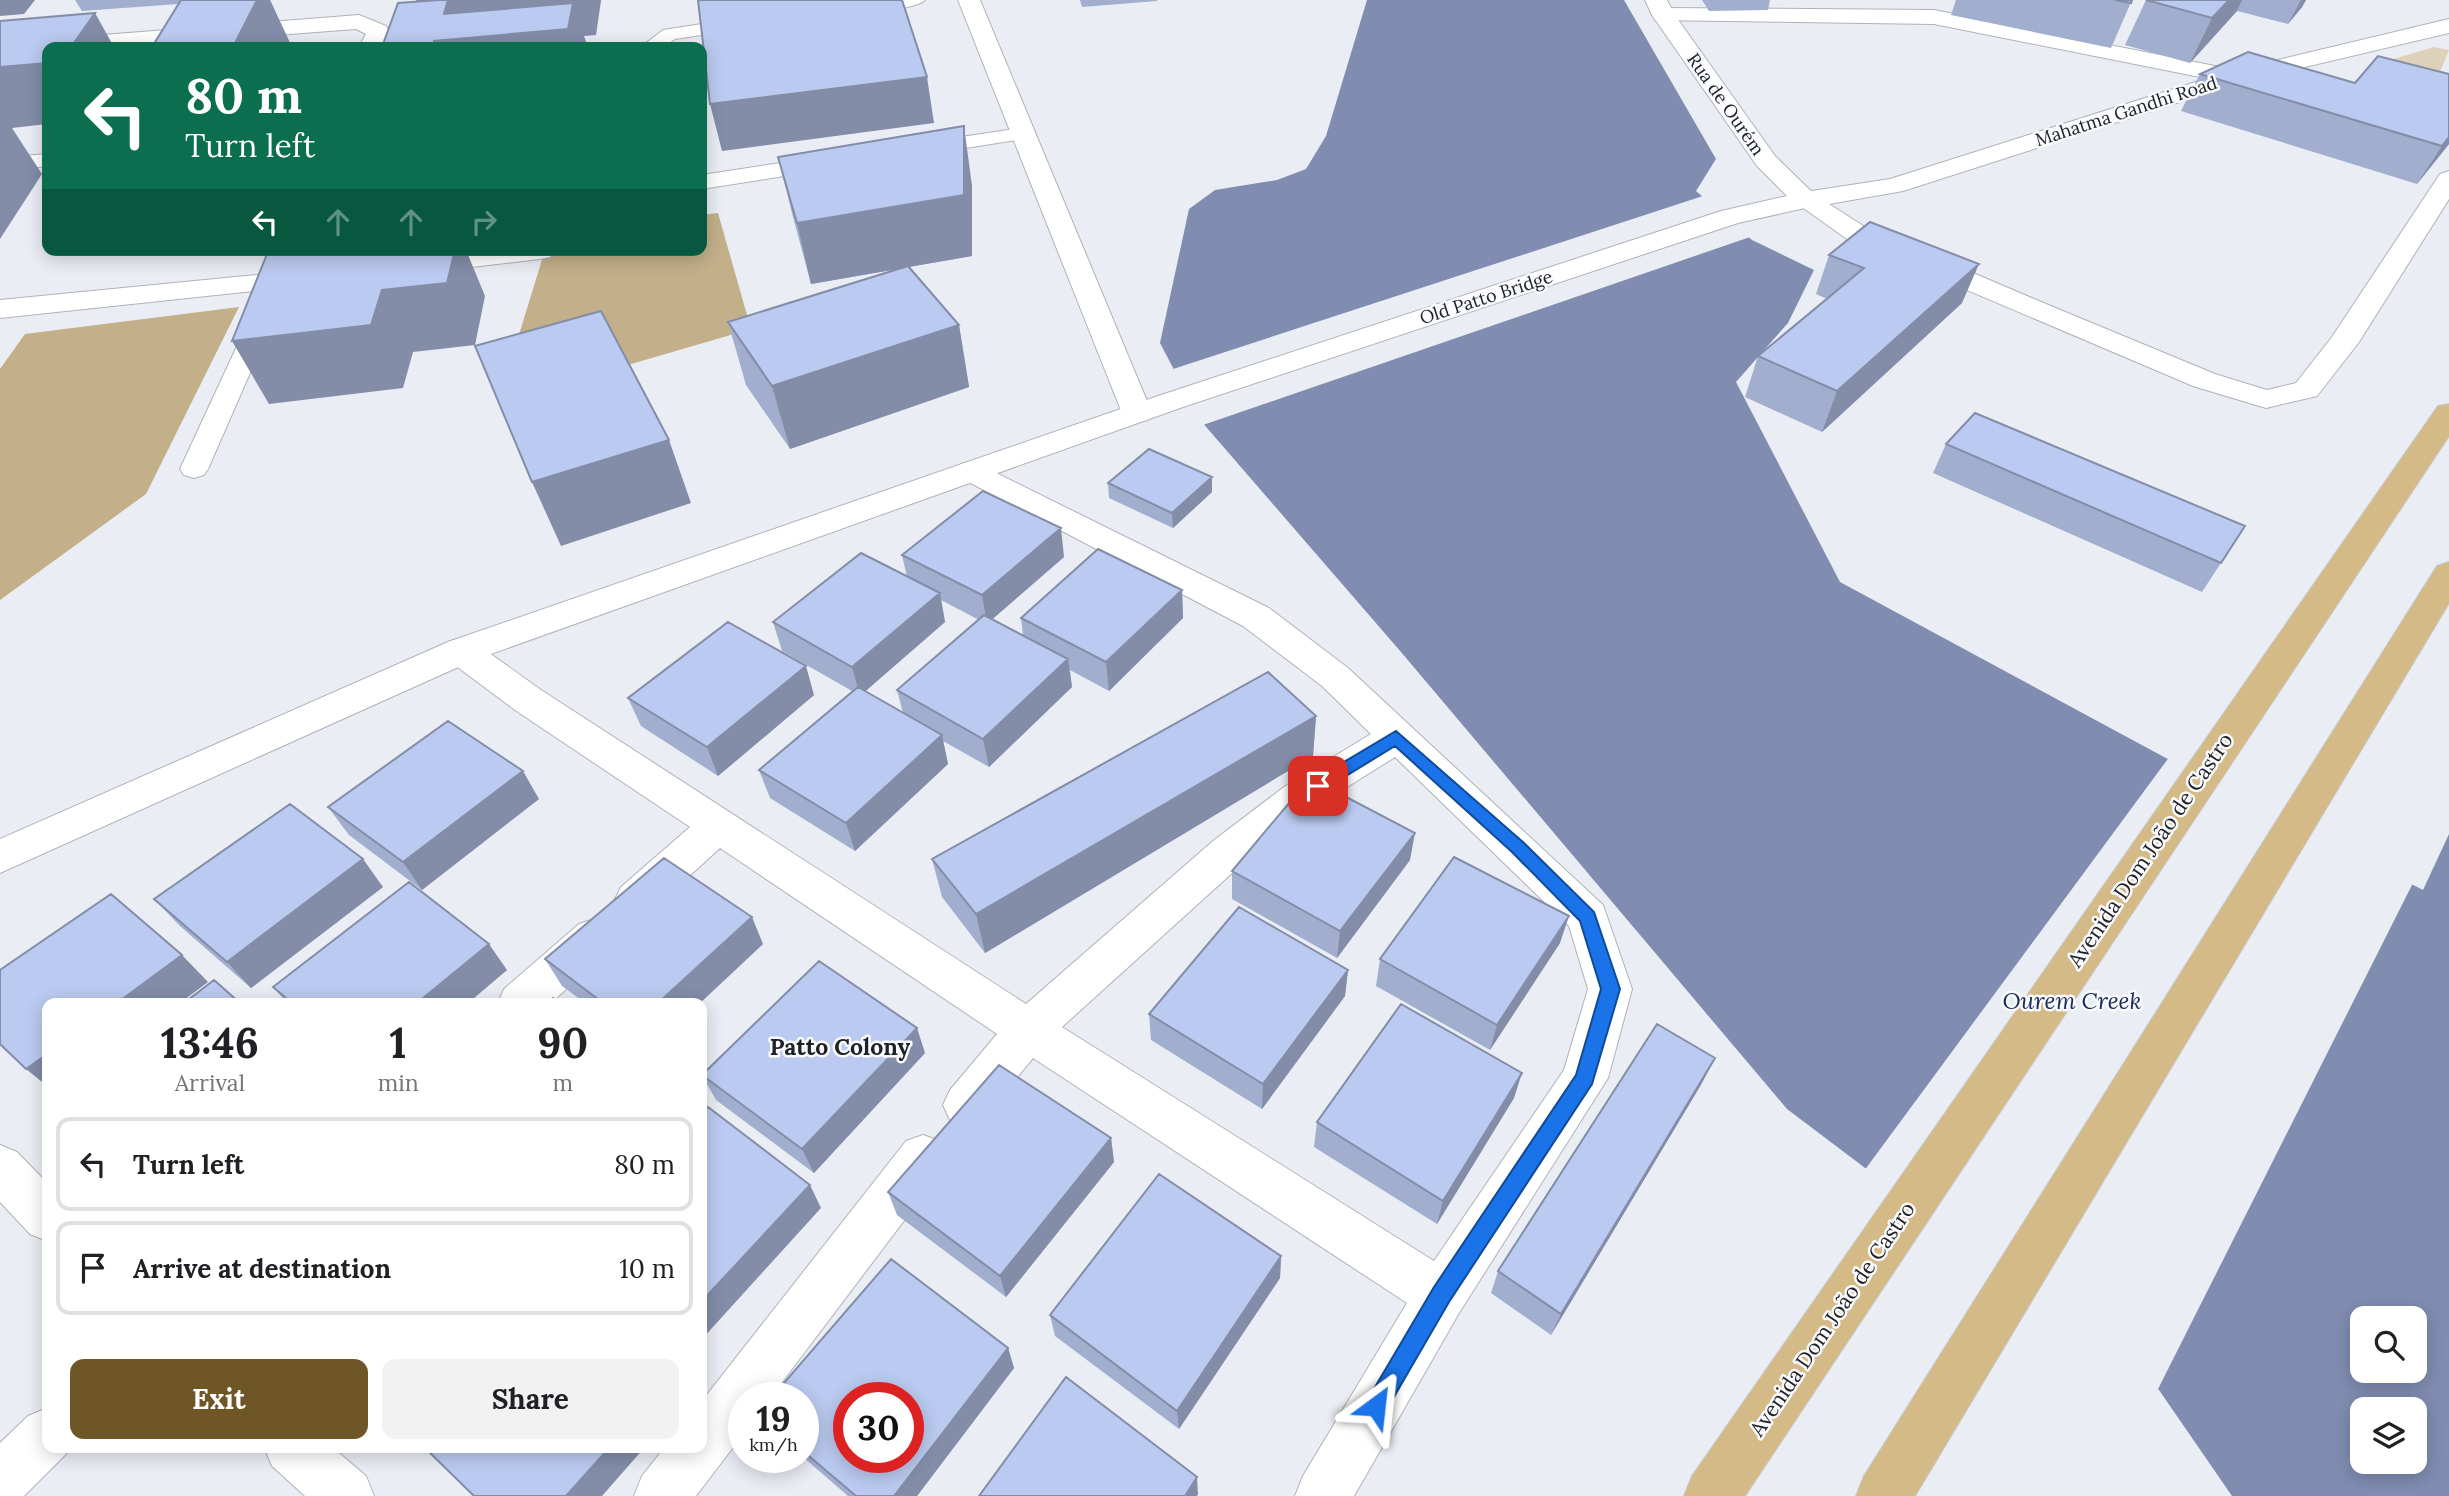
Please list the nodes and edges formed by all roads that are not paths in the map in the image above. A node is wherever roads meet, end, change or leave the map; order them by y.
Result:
1 (916, 0) edge
2 (970, 0) edge
3 (1660, 8) edge
4 (1938, 8) edge
5 (834, 11) edge
6 (766, 21) edge
7 (2449, 26) edge
8 (103, 42) edge
9 (372, 42) edge
10 (658, 42) edge
11 (42, 47) edge
12 (0, 50) edge
13 (2235, 77) junction
14 (1022, 134) junction
15 (899, 153) edge
16 (42, 161) edge
17 (844, 161) edge
18 (0, 165) edge
19 (2449, 179) edge
20 (707, 181) edge
21 (1805, 200) junction
22 (277, 256) edge
23 (498, 256) edge
24 (389, 269) edge
25 (334, 275) edge
26 (266, 283) junction
27 (0, 309) edge
28 (1153, 407) junction
29 (2449, 413) edge
30 (194, 469) dead end
31 (972, 471) junction
32 (2449, 575) edge
33 (461, 651) junction
34 (1396, 737) junction
35 (718, 826) junction
36 (2, 856) edge
37 (526, 998) edge
38 (1028, 1030) junction
39 (0, 1168) edge
40 (42, 1212) edge
41 (1441, 1294) junction
42 (707, 1438) edge
43 (42, 1440) edge
44 (298, 1453) edge
45 (696, 1453) edge
46 (1725, 1476) edge
47 (0, 1481) edge
48 (346, 1496) edge
49 (662, 1496) edge
50 (1323, 1496) edge
51 (1884, 1496) edge

1 - 5 lane
2 - 14 street
3 - 4 street
3 - 21 street, Rua de Ourém
4 - 13 street
6 - 10 lane
7 - 13 street, Mahatma Gandhi Road
8 - 9 street
11 - 12 street
13 - 21 street, Mahatma Gandhi Road
14 - 15 lane
14 - 28 street
16 - 18 lane
17 - 20 lane
19 - 21 street, Rua de Ourém
21 - 28 street, Old Patto Bridge
22 - 26 street
23 - 24 street
25 - 26 street
26 - 27 street
26 - 30 lane
28 - 31 street, Old Patto Bridge
29 - 46 main road, Avenida Dom João de Castro
31 - 33 street, Old Patto Bridge
31 - 34 street
32 - 51 main road
33 - 35 street
33 - 36 street, Old Patto Bridge
34 - 38 street
34 - 41 street
35 - 37 street
35 - 38 street
38 - 41 street
38 - 42 street
39 - 40 street
41 - 50 street
43 - 47 street
44 - 48 street
45 - 49 street

